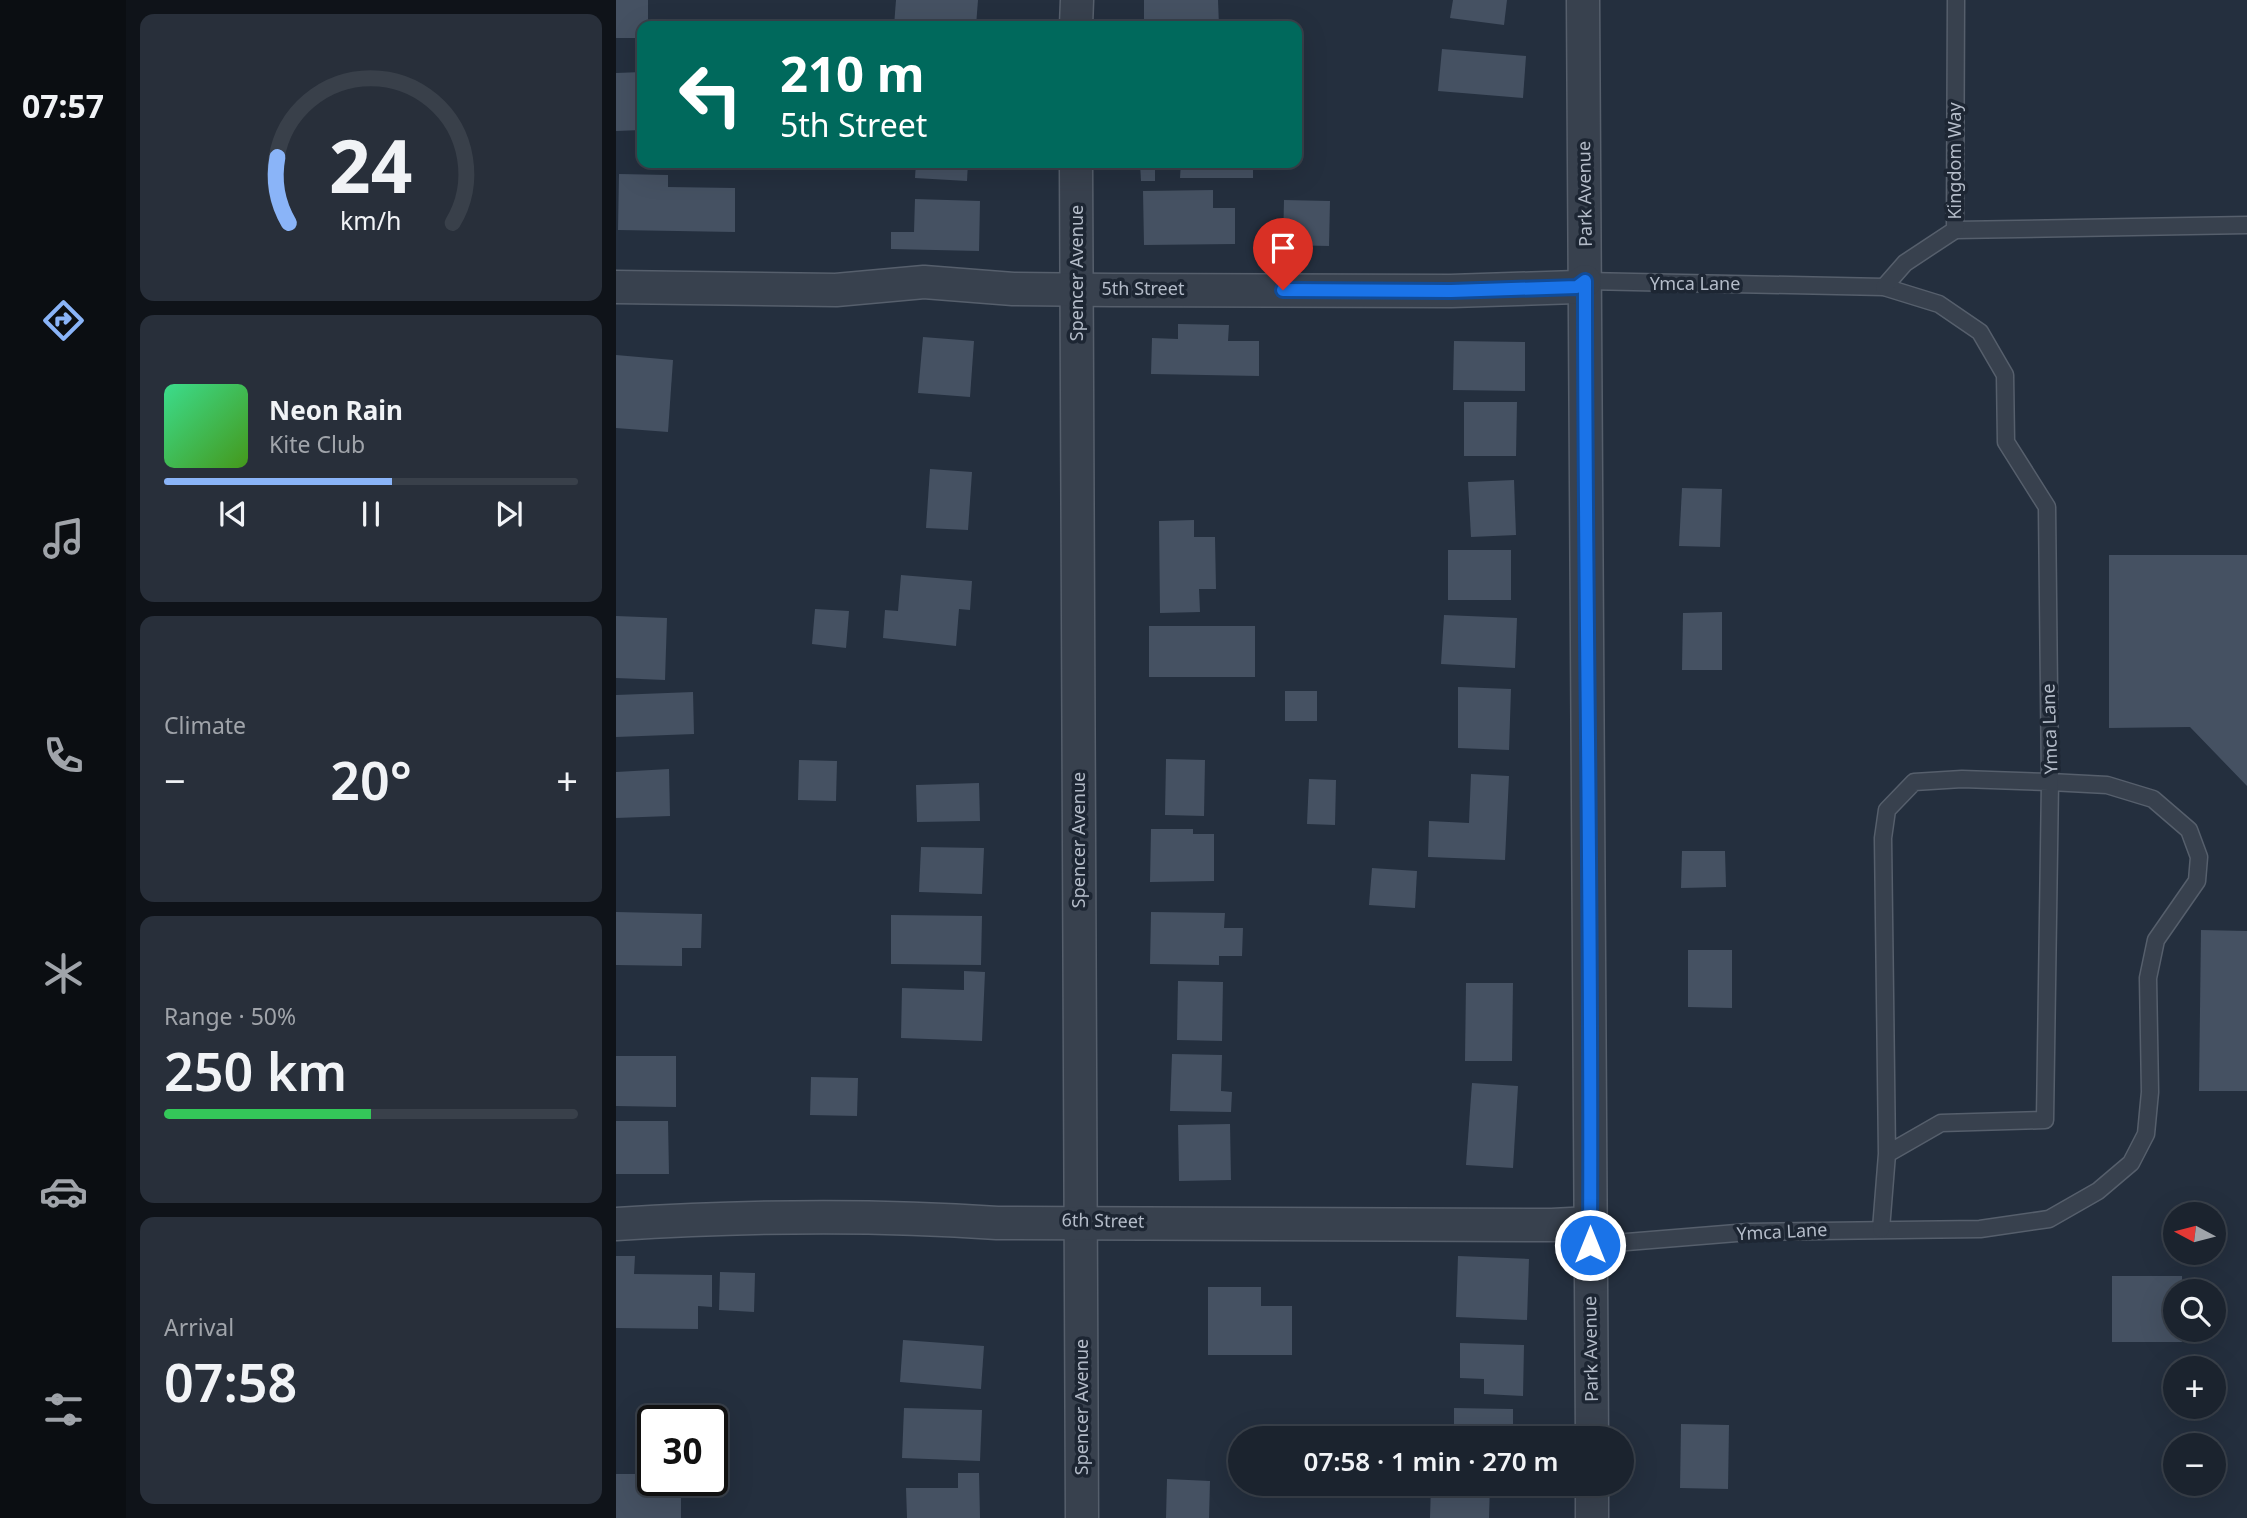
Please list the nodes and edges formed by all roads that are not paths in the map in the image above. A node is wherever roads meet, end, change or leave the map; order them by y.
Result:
1 (1058, 0) edge
2 (1077, 0) edge
3 (1583, 0) edge
4 (1956, 0) edge
5 (1058, 21) edge
6 (1076, 21) edge
7 (1059, 168) edge
8 (1076, 168) edge
9 (2247, 225) edge
10 (1955, 230) junction
11 (1585, 281) junction
12 (1884, 286) junction
13 (616, 287) edge
14 (1068, 289) junction
15 (2050, 782) junction
16 (1887, 1154) junction
17 (1071, 1221) junction
18 (616, 1224) edge
19 (1881, 1229) junction
20 (1590, 1234) junction
21 (1592, 1426) edge
22 (1592, 1496) edge
23 (1063, 1518) edge
24 (1082, 1518) edge
25 (1592, 1518) edge

1 - 5 street
2 - 6 street
3 - 11 street, Park Avenue
4 - 10 lane, Kingdom Way
7 - 14 street, Spencer Avenue
8 - 14 street, Spencer Avenue
9 - 10 lane
10 - 12 lane, Kingdom Way
11 - 12 lane, Ymca Lane
11 - 14 street, 5th Street
11 - 20 street, Park Avenue
12 - 15 lane, Ymca Lane
13 - 14 street, 5th Street
14 - 17 street, Spencer Avenue
15 - 16 lane
15 - 16 lane
15 - 19 lane, Ymca Lane
16 - 19 lane
17 - 18 street, 6th Street
17 - 20 street, 6th Street
17 - 23 street, Spencer Avenue
17 - 24 street, Spencer Avenue
19 - 20 lane, Ymca Lane
20 - 21 street, Park Avenue
22 - 25 street

